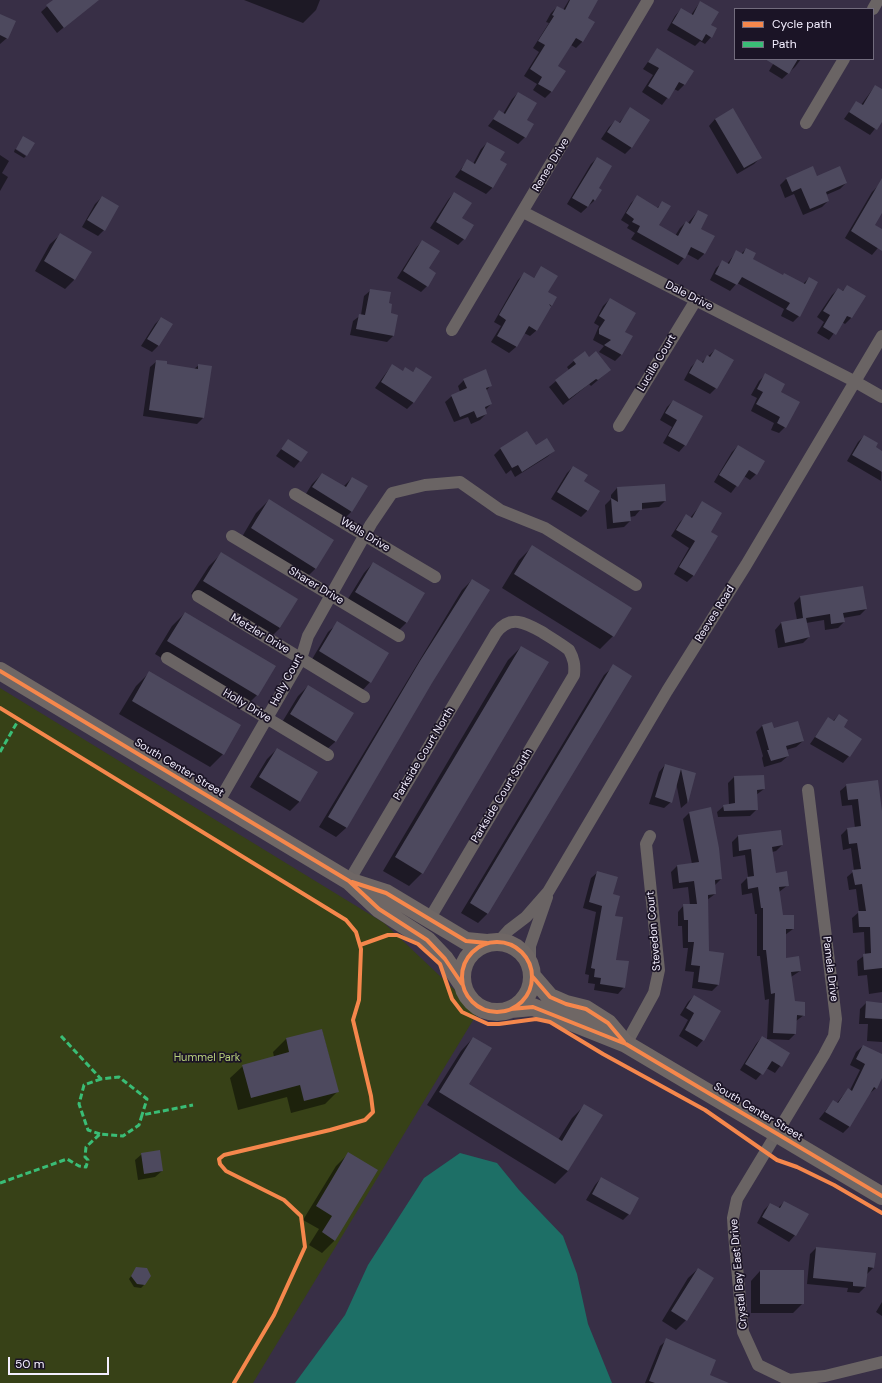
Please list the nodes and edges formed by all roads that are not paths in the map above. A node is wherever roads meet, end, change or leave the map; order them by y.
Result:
1 (648, 0) edge
2 (843, 60) edge
3 (806, 123) dead end
4 (523, 212) junction
5 (696, 300) junction
6 (452, 330) dead end
7 (882, 336) edge
8 (854, 381) junction
9 (882, 397) edge
10 (619, 426) dead end
11 (295, 494) dead end
12 (232, 536) dead end
13 (365, 536) junction
14 (435, 577) dead end
15 (636, 585) dead end
16 (198, 596) dead end
17 (332, 596) junction
18 (399, 636) dead end
19 (167, 658) dead end
20 (301, 659) junction
21 (0, 671) edge
22 (574, 675) joint
23 (364, 697) dead end
24 (267, 718) junction
25 (328, 755) dead end
26 (808, 790) dead end
27 (218, 803) junction
28 (650, 836) dead end
29 (349, 881) junction
30 (548, 892) junction
31 (430, 918) junction
32 (493, 942) junction
33 (531, 971) junction
34 (462, 984) junction
35 (510, 1009) junction
36 (626, 1044) junction
37 (776, 1133) junction
38 (882, 1196) edge
39 (882, 1362) edge

1 - 4 street, Renee Drive
2 - 3 street
4 - 5 street, Dale Drive
4 - 6 street, Renee Drive
5 - 8 street, Dale Drive
5 - 10 street, Lucille Court
7 - 8 street, Reeves Road
8 - 9 street, Dale Drive
8 - 30 street, Reeves Road
11 - 13 street, Wells Drive
12 - 17 street, Sharer Drive
13 - 14 street, Wells Drive
13 - 15 street, Holly Court
13 - 17 street, Holly Court
16 - 20 street, Metzler Drive
17 - 18 street, Sharer Drive
17 - 20 street, Holly Court
19 - 24 street, Holly Drive
20 - 23 street, Metzler Drive
20 - 24 street, Holly Court
21 - 27 main road, South Center Street
22 - 29 street, Parkside Court North
22 - 31 street, Parkside Court South
24 - 25 street, Holly Drive
24 - 27 street, Holly Court
26 - 37 street, Pamela Drive
27 - 29 main road, South Center Street
28 - 36 street, Stevedon Court
29 - 31 main road, South Center Street
29 - 34 main road, South Center Street
30 - 32 street, Reeves Road
30 - 33 street, Reeves Road
31 - 32 main road, South Center Street
32 - 33 main road
32 - 34 main road
33 - 35 main road
33 - 36 main road, South Center Street
34 - 35 main road
35 - 36 main road, South Center Street
36 - 37 main road, South Center Street
37 - 38 main road, South Center Street
37 - 39 street, Crystal Bay East Drive

